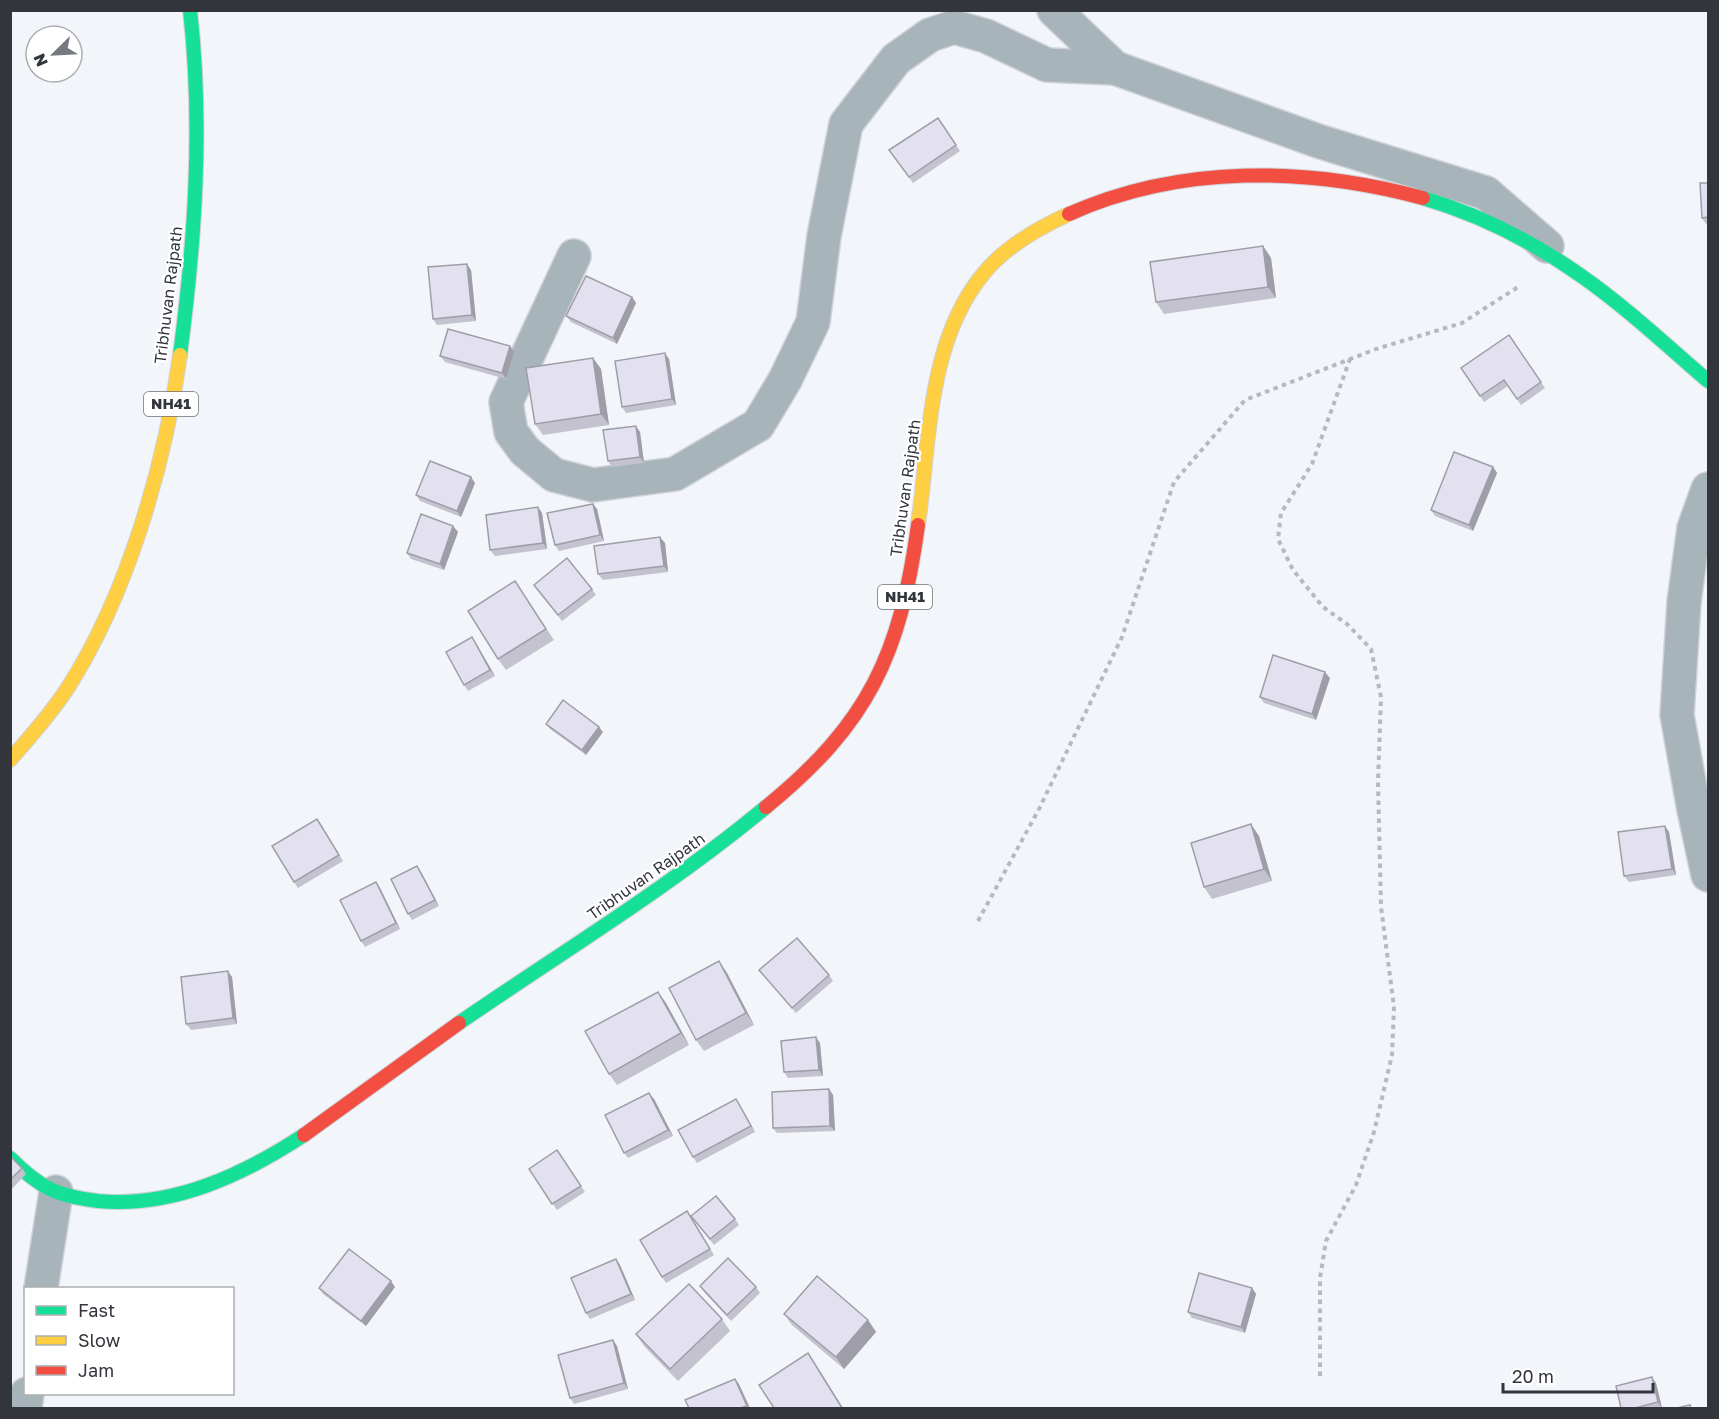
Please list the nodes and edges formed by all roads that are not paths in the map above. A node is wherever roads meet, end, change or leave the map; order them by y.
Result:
1 (190, 10) edge
2 (1054, 10) edge
3 (1115, 68) junction
4 (574, 256) dead end
5 (1571, 269) junction
6 (1708, 381) edge
7 (1708, 489) edge
8 (10, 760) edge
9 (1708, 875) edge
10 (10, 1158) edge
11 (56, 1192) junction
12 (41, 1287) edge

1 - 8 highway, Tribhuvan Rajpath / NH41
2 - 3 street
3 - 4 street
3 - 5 street
5 - 6 highway, Tribhuvan Rajpath / NH41
5 - 11 highway, Tribhuvan Rajpath / NH41
7 - 9 street
10 - 11 highway, Tribhuvan Rajpath / NH41
11 - 12 street

